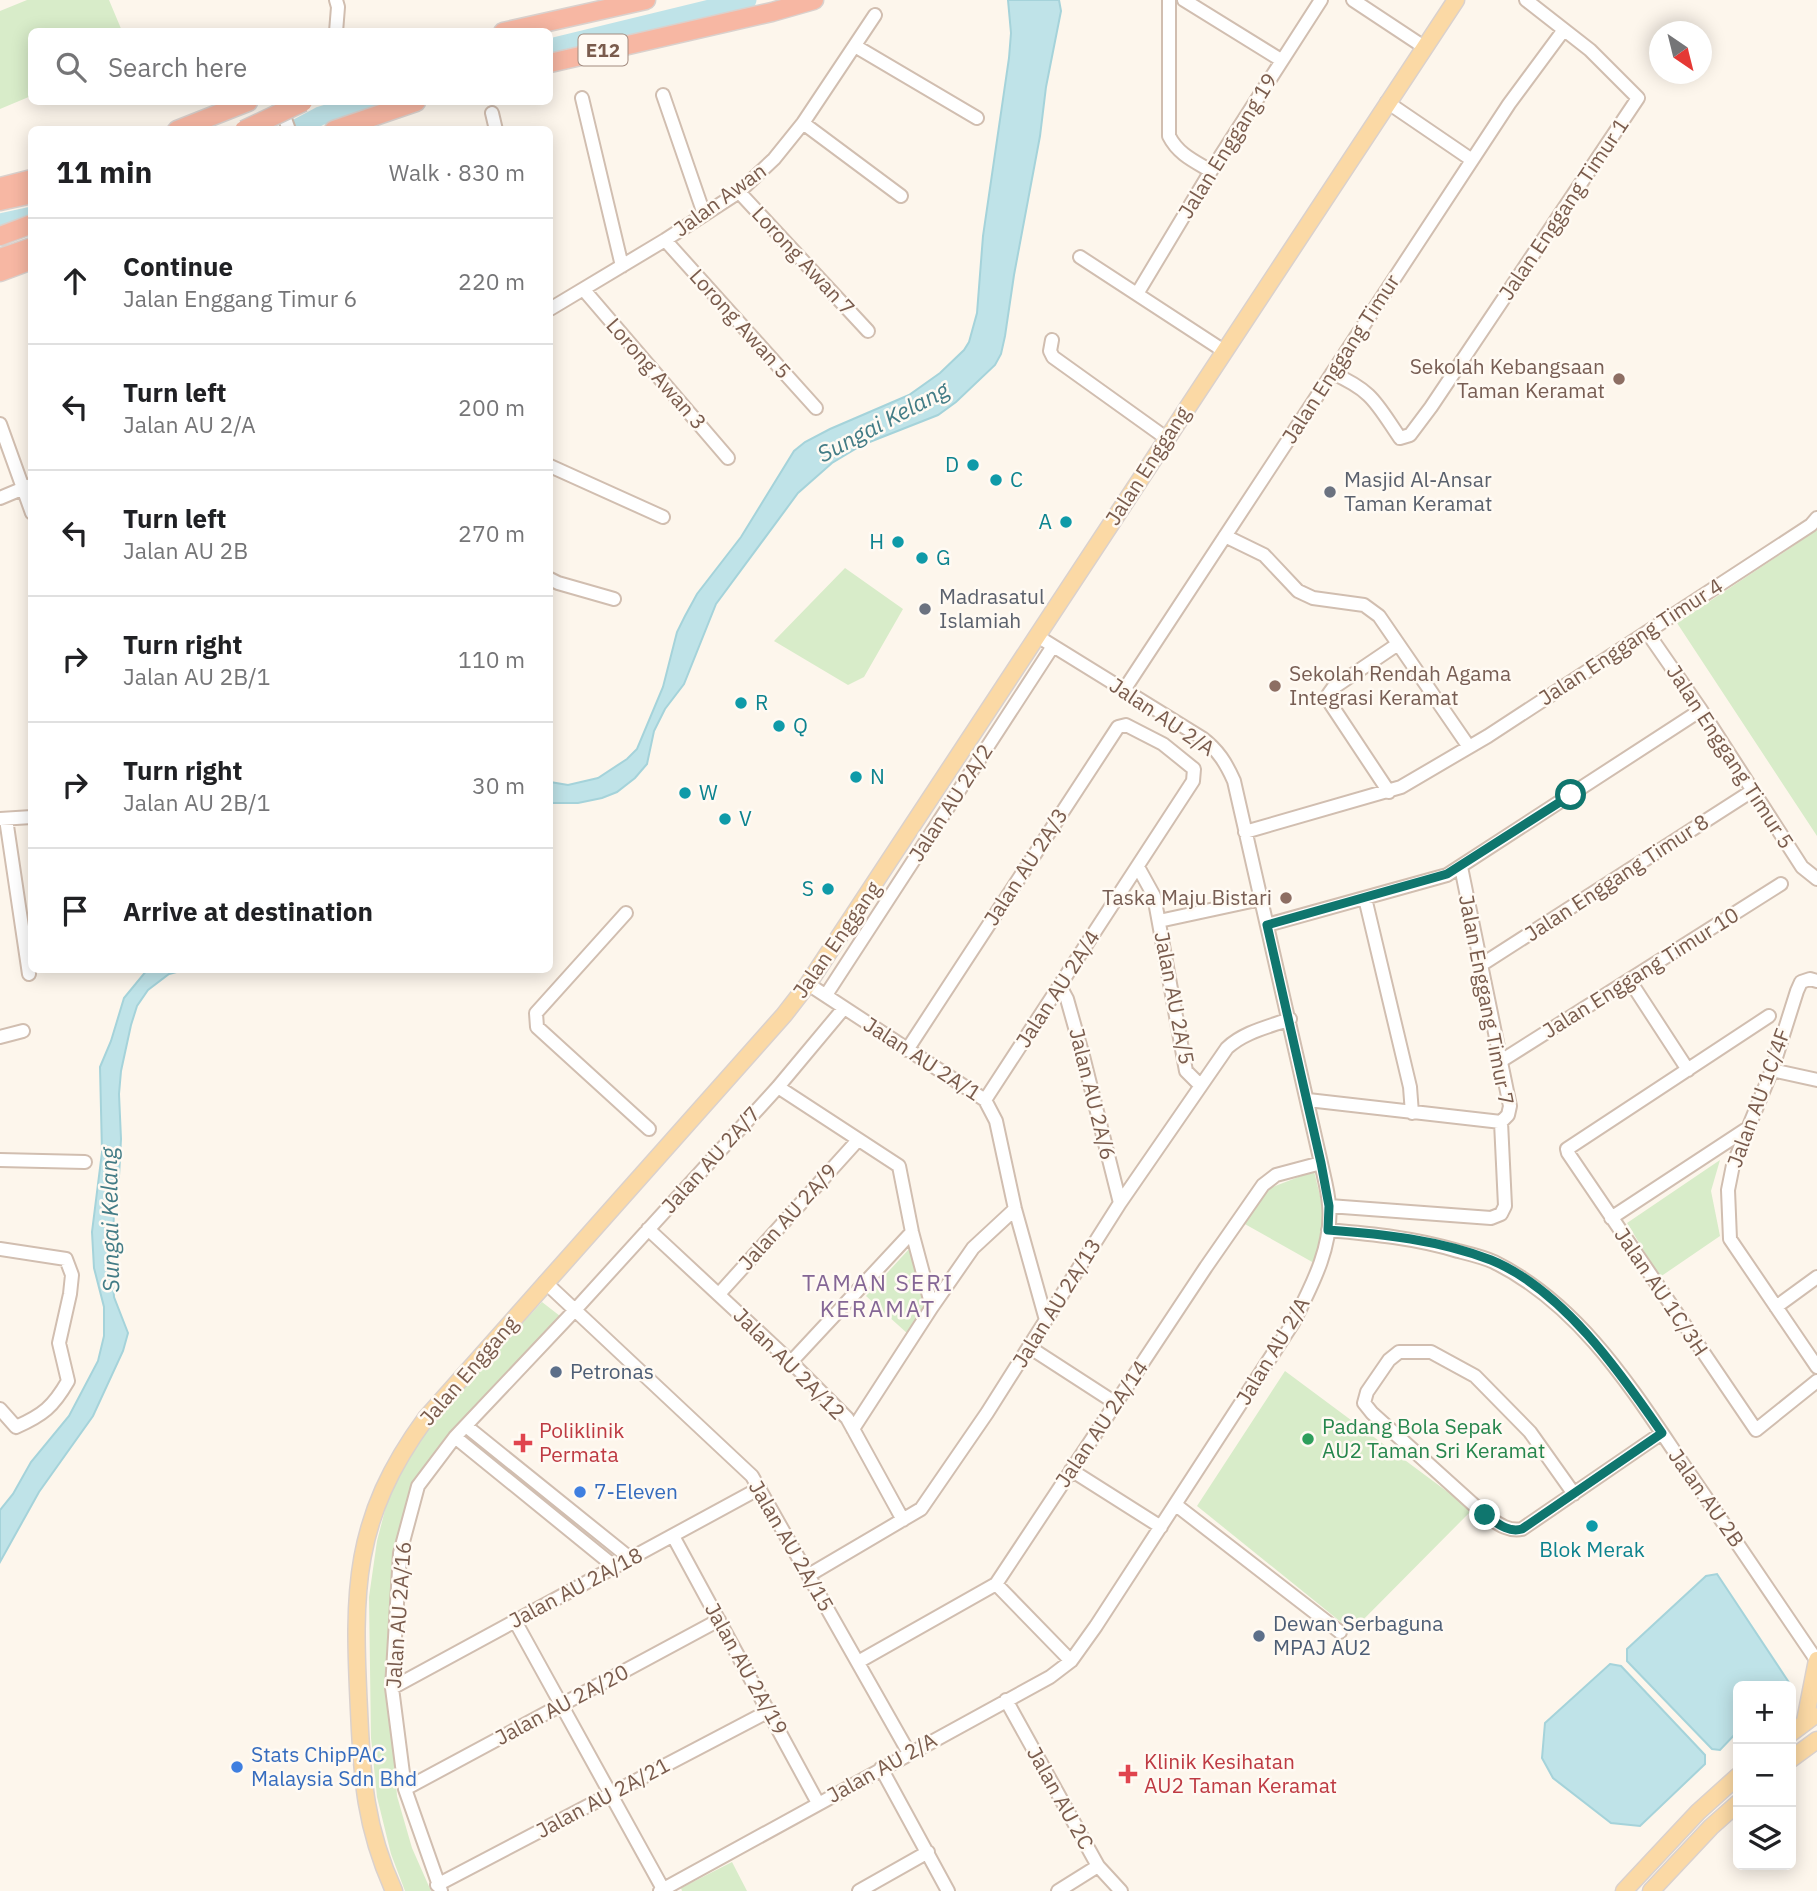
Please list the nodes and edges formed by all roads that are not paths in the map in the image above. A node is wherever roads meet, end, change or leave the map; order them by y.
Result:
1 (336, 0) edge
2 (646, 0) edge
3 (814, 0) edge
4 (1170, 0) edge
5 (1184, 0) edge
6 (1321, 0) edge
7 (1353, 0) edge
8 (1455, 0) edge
9 (1525, 0) edge
10 (875, 15) dead end
11 (336, 28) edge
12 (521, 28) edge
13 (1563, 31) junction
14 (855, 46) junction
15 (1424, 47) junction
16 (1282, 60) junction
17 (553, 62) edge
18 (663, 95) dead end
19 (582, 98) dead end
20 (1387, 102) junction
21 (240, 105) edge
22 (280, 105) edge
23 (297, 105) edge
24 (407, 105) edge
25 (492, 113) dead end
26 (977, 118) dead end
27 (803, 123) junction
28 (187, 126) edge
29 (252, 126) edge
30 (288, 126) edge
31 (346, 126) edge
32 (495, 126) edge
33 (1472, 160) junction
34 (1211, 171) junction
35 (28, 180) edge
36 (0, 187) edge
37 (738, 192) junction
38 (28, 195) edge
39 (901, 196) dead end
40 (0, 201) edge
41 (704, 214) junction
42 (28, 226) edge
43 (0, 236) edge
44 (665, 240) junction
45 (28, 248) edge
46 (1080, 257) dead end
47 (0, 258) edge
48 (28, 262) edge
49 (622, 266) junction
50 (0, 272) edge
51 (584, 290) junction
52 (1137, 294) junction
53 (553, 307) edge
54 (867, 331) dead end
55 (1052, 340) dead end
56 (1224, 351) junction
57 (1332, 373) junction
58 (816, 408) dead end
59 (0, 424) edge
60 (1166, 438) junction
61 (728, 458) dead end
62 (553, 467) edge
63 (28, 486) edge
64 (0, 498) edge
65 (663, 517) dead end
66 (1817, 518) edge
67 (1225, 536) junction
68 (553, 580) edge
69 (614, 599) dead end
70 (1647, 632) junction
71 (1037, 636) junction
72 (1398, 644) junction
73 (1053, 646) junction
74 (1124, 690) junction
75 (1701, 710) junction
76 (1163, 744) joint
77 (1469, 747) junction
78 (1752, 790) junction
79 (1389, 792) junction
80 (28, 817) edge
81 (3, 819) edge
82 (1245, 832) junction
83 (1138, 867) junction
84 (1461, 867) junction
85 (1817, 879) edge
86 (1782, 884) dead end
87 (1365, 898) junction
88 (1261, 900) junction
89 (626, 913) dead end
90 (1159, 920) junction
91 (1267, 925) junction
92 (1481, 965) junction
93 (28, 968) edge
94 (1814, 980) edge
95 (1630, 981) junction
96 (808, 984) junction
97 (1060, 986) junction
98 (826, 995) junction
99 (844, 1009) junction
100 (1769, 1016) dead end
101 (1290, 1019) junction
102 (23, 1031) dead end
103 (0, 1037) edge
104 (907, 1050) junction
105 (1501, 1061) junction
106 (1688, 1070) junction
107 (1772, 1070) junction
108 (1817, 1080) edge
109 (1200, 1085) junction
110 (778, 1087) junction
111 (985, 1100) junction
112 (1308, 1100) junction
113 (1412, 1113) junction
114 (1501, 1122) junction
115 (1748, 1128) junction
116 (649, 1129) dead end
117 (858, 1140) junction
118 (0, 1160) edge
119 (85, 1162) dead end
120 (1321, 1163) junction
121 (1119, 1203) junction
122 (1329, 1206) junction
123 (1015, 1209) junction
124 (1611, 1217) junction
125 (648, 1229) junction
126 (1328, 1230) junction
127 (912, 1232) junction
128 (0, 1249) edge
129 (1817, 1276) edge
130 (545, 1282) junction
131 (719, 1294) junction
132 (932, 1307) junction
133 (1776, 1307) junction
134 (575, 1310) junction
135 (1046, 1320) junction
136 (1029, 1347) junction
137 (791, 1362) junction
138 (1817, 1367) edge
139 (1817, 1381) edge
140 (1117, 1404) junction
141 (0, 1409) edge
142 (466, 1426) junction
143 (853, 1429) junction
144 (1662, 1433) junction
145 (455, 1437) junction
146 (1071, 1470) junction
147 (760, 1488) junction
148 (1574, 1494) junction
149 (1176, 1505) junction
150 (903, 1520) junction
151 (1161, 1527) junction
152 (673, 1536) junction
153 (631, 1559) junction
154 (615, 1567) junction
155 (808, 1575) junction
156 (996, 1584) junction
157 (719, 1620) junction
158 (515, 1621) junction
159 (1340, 1632) dead end
160 (1817, 1660) edge
161 (1071, 1661) junction
162 (858, 1662) junction
163 (392, 1688) junction
164 (1006, 1700) junction
165 (561, 1706) junction
166 (769, 1712) junction
167 (1811, 1717) edge
168 (1796, 1729) edge
169 (1817, 1740) edge
170 (909, 1752) junction
171 (1796, 1755) edge
172 (881, 1768) junction
173 (1733, 1780) edge
174 (405, 1789) junction
175 (610, 1794) junction
176 (818, 1803) junction
177 (1734, 1807) edge
178 (928, 1853) junction
179 (1098, 1866) junction
180 (439, 1888) edge
181 (662, 1890) edge
182 (394, 1891) edge
183 (859, 1891) edge
184 (948, 1891) edge
185 (1058, 1891) edge
186 (1121, 1891) edge
187 (1624, 1891) edge
188 (1651, 1891) edge

1 - 11 street
2 - 12 highway, E12
3 - 17 highway, E12
4 - 34 street
5 - 16 street
6 - 16 street, Jalan Enggang 19
7 - 15 street
8 - 15 main road, Jalan Enggang
9 - 13 street, Jalan Enggang Timur 1
10 - 14 street, Jalan Awan
13 - 33 street, Jalan Enggang Timur
13 - 57 street, Jalan Enggang Timur 1
14 - 26 street
14 - 27 street, Jalan Awan
15 - 20 main road, Jalan Enggang
16 - 34 street, Jalan Enggang 19
18 - 41 street
19 - 49 street
20 - 33 street
20 - 56 main road, Jalan Enggang
21 - 28 highway
22 - 30 street
23 - 29 highway, bridge
24 - 31 highway
25 - 32 street
27 - 37 street, Jalan Awan
27 - 39 street
33 - 57 street, Jalan Enggang Timur
34 - 52 street, Jalan Enggang 19
35 - 36 highway
37 - 41 street, Jalan Awan
37 - 54 street, Lorong Awan 7
38 - 40 highway
41 - 44 street, Jalan Awan
42 - 43 highway
44 - 49 street, Jalan Awan
44 - 58 street, Lorong Awan 5
45 - 47 highway
46 - 52 street
48 - 50 highway
49 - 51 street, Jalan Awan
51 - 53 street, Jalan Awan
51 - 61 street, Lorong Awan 3
52 - 56 street
55 - 60 street
56 - 60 main road, Jalan Enggang
57 - 67 street, Jalan Enggang Timur
59 - 63 street
60 - 71 main road, Jalan Enggang
62 - 65 street
63 - 64 street
66 - 70 street, Jalan Enggang Timur 4
67 - 72 street
67 - 74 street, Jalan Enggang Timur
68 - 69 street
70 - 75 street, Jalan Enggang Timur 5
70 - 77 street, Jalan Enggang Timur 4
71 - 73 street, Jalan AU 2/A
71 - 96 main road, Jalan Enggang
72 - 77 street
72 - 79 street
73 - 74 street, Jalan AU 2/A
73 - 98 street, Jalan AU 2A/2
74 - 82 street, Jalan AU 2/A
75 - 78 street, Jalan Enggang Timur 5
75 - 84 street
76 - 83 street, Jalan AU 2A/4
76 - 104 street, Jalan AU 2A/3
77 - 79 street, Jalan Enggang Timur 4
78 - 85 street, Jalan Enggang Timur 5
78 - 92 street, Jalan Enggang Timur 8
79 - 82 street, Jalan Enggang Timur 4
80 - 81 street
81 - 93 street
82 - 88 street, Jalan AU 2/A
83 - 90 street, Jalan AU 2A/5
83 - 97 street, Jalan AU 2A/4
84 - 87 street
84 - 92 street, Jalan Enggang Timur 7
86 - 95 street, Jalan Enggang Timur 10
87 - 91 street
87 - 113 street
88 - 90 street
88 - 91 street, Jalan AU 2/A
89 - 116 street
90 - 109 street, Jalan AU 2A/5
91 - 101 street, Jalan AU 2/A
92 - 105 street, Jalan Enggang Timur 7
94 - 107 street, Jalan AU 1C/4F
95 - 105 street, Jalan Enggang Timur 10
95 - 106 street
96 - 98 street, Jalan AU 2A/1
96 - 130 main road, Jalan Enggang
97 - 111 street, Jalan AU 2A/4
97 - 121 street, Jalan AU 2A/6
98 - 99 street, Jalan AU 2A/1
99 - 104 street, Jalan AU 2A/1
99 - 110 street, Jalan AU 2A/7
100 - 106 street
101 - 109 street, Jalan AU 2A/13
101 - 112 street, Jalan AU 2/A
102 - 103 street
104 - 111 street, Jalan AU 2A/1
105 - 114 street, Jalan Enggang Timur 7
106 - 124 street, Jalan AU 1C/3H
107 - 108 street
107 - 115 street, Jalan AU 1C/4F
109 - 121 street, Jalan AU 2A/13
110 - 117 street
110 - 125 street, Jalan AU 2A/7
111 - 123 street, Jalan AU 2A/1
112 - 113 street
112 - 120 street, Jalan AU 2/A
113 - 114 street
114 - 122 street, Jalan Enggang Timur 7
115 - 124 street
115 - 133 street, Jalan AU 1C/4F
117 - 127 street
117 - 131 street, Jalan AU 2A/9
118 - 119 street
120 - 122 street, Jalan AU 2/A
120 - 140 street, Jalan AU 2A/14
121 - 135 street, Jalan AU 2A/13
122 - 126 street, Jalan AU 2/A
123 - 132 street
123 - 135 street, Jalan AU 2A/1
124 - 139 street, Jalan AU 1C/3H
125 - 131 street, Jalan AU 2A/12
125 - 134 street, Jalan AU 2A/7
126 - 144 street, Jalan AU 2B
126 - 149 street, Jalan AU 2/A
127 - 132 street
127 - 137 street
128 - 141 street
129 - 133 street
130 - 134 street, Jalan AU 2A/15
130 - 182 main road, Jalan Enggang
131 - 137 street, Jalan AU 2A/12
132 - 143 street
133 - 138 street, Jalan AU 1C/4F
134 - 142 street, Jalan AU 2A/16
134 - 147 street, Jalan AU 2A/15
135 - 136 street, Jalan AU 2A/13
136 - 140 street
136 - 150 street, Jalan AU 2A/13
137 - 143 street, Jalan AU 2A/12
140 - 146 street, Jalan AU 2A/14
142 - 145 street, Jalan AU 2A/16
142 - 153 street
143 - 150 street, Jalan AU 2A/12
144 - 148 street
144 - 160 street, Jalan AU 2B
145 - 154 street
145 - 163 street, Jalan AU 2A/16
146 - 151 street
146 - 156 street, Jalan AU 2A/14
147 - 152 street, Jalan AU 2A/18
147 - 155 street, Jalan AU 2A/15
148 - 148 street
149 - 151 street, Jalan AU 2/A
149 - 159 street
150 - 155 street, Jalan AU 2A/13
151 - 161 street, Jalan AU 2/A
152 - 153 street, Jalan AU 2A/18
152 - 157 street, Jalan AU 2A/19
153 - 154 street, Jalan AU 2A/18
154 - 158 street, Jalan AU 2A/18
155 - 162 street, Jalan AU 2A/15
156 - 161 street
156 - 162 street, Jalan AU 2A/14
157 - 165 street, Jalan AU 2A/20
157 - 166 street, Jalan AU 2A/19
158 - 163 street, Jalan AU 2A/18
158 - 165 street
160 - 167 main road
161 - 164 street, Jalan AU 2/A
162 - 170 street, Jalan AU 2A/15
163 - 174 street, Jalan AU 2A/16
164 - 170 street, Jalan AU 2/A
164 - 179 street, Jalan AU 2C
165 - 174 street, Jalan AU 2A/20
165 - 175 street
166 - 175 street, Jalan AU 2A/21
166 - 176 street, Jalan AU 2A/19
167 - 168 main road
169 - 171 main road
170 - 172 street, Jalan AU 2/A
172 - 176 street, Jalan AU 2/A
172 - 178 street
173 - 187 main road
174 - 180 street, Jalan AU 2A/16
175 - 180 street, Jalan AU 2A/21
175 - 181 street
176 - 181 street, Jalan AU 2/A
177 - 188 main road
178 - 183 street
178 - 184 street
179 - 185 street
179 - 186 street, Jalan AU 2C

